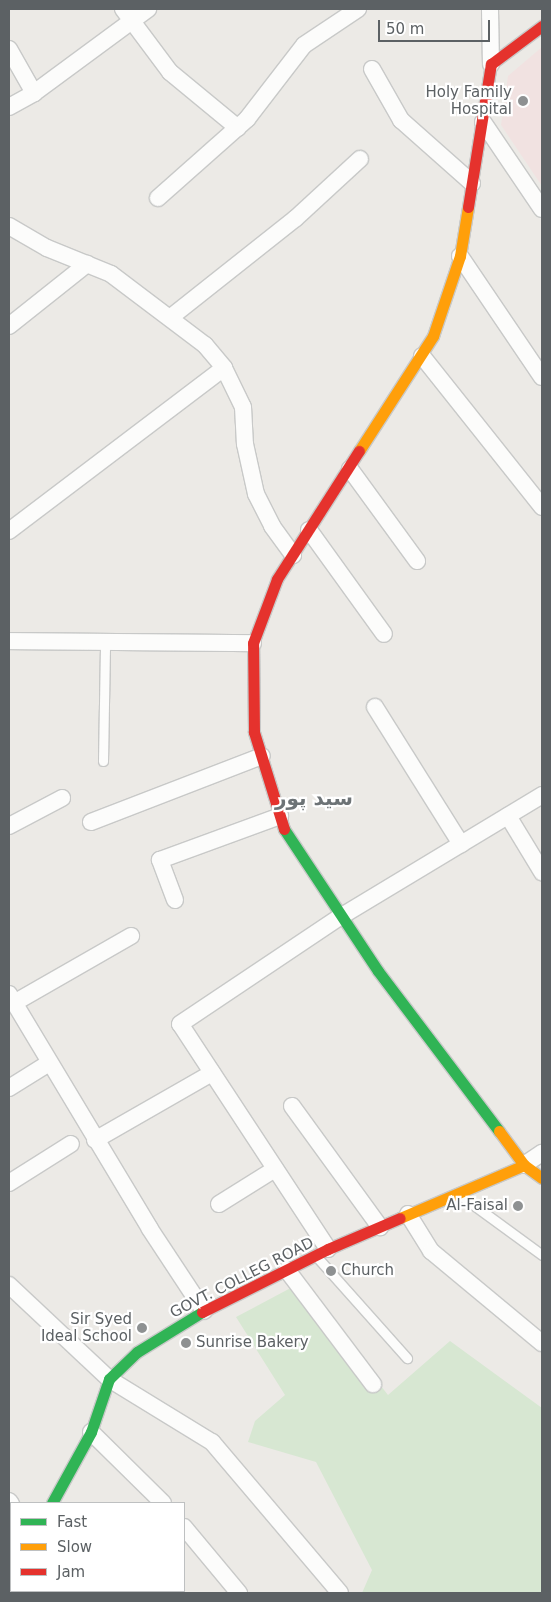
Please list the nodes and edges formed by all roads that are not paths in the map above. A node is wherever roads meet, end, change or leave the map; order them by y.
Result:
1 (148, 9) edge
2 (358, 9) edge
3 (490, 9) edge
4 (127, 15) edge
5 (542, 26) edge
6 (9, 49) edge
7 (491, 64) junction
8 (372, 69) dead end
9 (34, 93) junction
10 (9, 107) edge
11 (483, 122) junction
12 (238, 128) junction
13 (360, 159) dead end
14 (472, 183) junction
15 (158, 198) dead end
16 (542, 209) edge
17 (9, 226) edge
18 (460, 256) junction
19 (87, 264) junction
20 (171, 317) junction
21 (9, 326) edge
22 (422, 356) junction
23 (224, 368) junction
24 (542, 377) edge
25 (350, 469) junction
26 (542, 507) edge
27 (310, 530) junction
28 (9, 531) edge
29 (293, 555) junction
30 (417, 561) dead end
31 (384, 634) dead end
32 (9, 641) edge
33 (105, 642) junction
34 (253, 643) junction
35 (375, 707) dead end
36 (262, 756) junction
37 (103, 761) dead end
38 (542, 795) edge
39 (62, 798) dead end
40 (280, 816) junction
41 (508, 816) junction
42 (91, 822) dead end
43 (9, 826) edge
44 (461, 844) junction
45 (542, 872) edge
46 (175, 900) dead end
47 (340, 917) junction
48 (131, 936) dead end
49 (11, 998) edge
50 (49, 1063) junction
51 (212, 1073) junction
52 (9, 1088) edge
53 (292, 1106) dead end
54 (95, 1140) junction
55 (71, 1144) dead end
56 (542, 1153) edge
57 (524, 1165) junction
58 (275, 1169) junction
59 (542, 1178) edge
60 (9, 1183) edge
61 (458, 1193) junction
62 (219, 1204) dead end
63 (408, 1214) junction
64 (380, 1227) junction
65 (322, 1253) junction
66 (542, 1255) edge
67 (287, 1270) junction
68 (9, 1285) edge
69 (204, 1312) junction
70 (542, 1343) edge
71 (408, 1358) dead end
72 (109, 1379) junction
73 (373, 1384) dead end
74 (91, 1432) junction
75 (54, 1502) edge
76 (162, 1502) edge
77 (185, 1528) edge
78 (239, 1593) edge
79 (340, 1593) edge

1 - 4 street
2 - 12 street
3 - 7 street
4 - 9 street
4 - 12 street
5 - 7 main road
6 - 9 street
7 - 11 main road
8 - 14 street
9 - 10 street
11 - 14 main road
11 - 16 street
12 - 15 street
13 - 20 street
14 - 18 main road
17 - 19 street
18 - 22 main road
18 - 24 street
19 - 20 street
19 - 21 street
20 - 23 street
22 - 25 main road
22 - 26 street
23 - 28 street
23 - 29 street
25 - 27 main road
25 - 30 street
27 - 29 main road
27 - 31 street
29 - 34 main road
32 - 33 street
33 - 34 street
33 - 37 lane
34 - 36 main road
35 - 44 street
36 - 40 main road
36 - 42 street
38 - 41 street
39 - 43 street
40 - 46 street
40 - 47 main road
41 - 44 street
41 - 45 street
44 - 47 street
47 - 51 street
47 - 57 main road
48 - 49 street
49 - 50 street
50 - 52 street
50 - 54 street
51 - 54 street
51 - 58 street
53 - 64 street
54 - 69 street
55 - 60 street
56 - 57 street
57 - 59 main road
57 - 61 main road, GOVT. COLLEG ROAD
58 - 62 street
58 - 65 street
61 - 63 main road, GOVT. COLLEG ROAD
61 - 66 lane
63 - 64 main road, GOVT. COLLEG ROAD
63 - 70 street
64 - 65 main road, GOVT. COLLEG ROAD
65 - 67 main road, GOVT. COLLEG ROAD
65 - 71 lane
67 - 69 main road, GOVT. COLLEG ROAD
67 - 73 street
68 - 72 street
69 - 72 main road, GOVT. COLLEG ROAD
72 - 74 main road, GOVT. COLLEG ROAD
72 - 79 street
74 - 75 main road, GOVT. COLLEG ROAD
74 - 76 street
77 - 78 street

